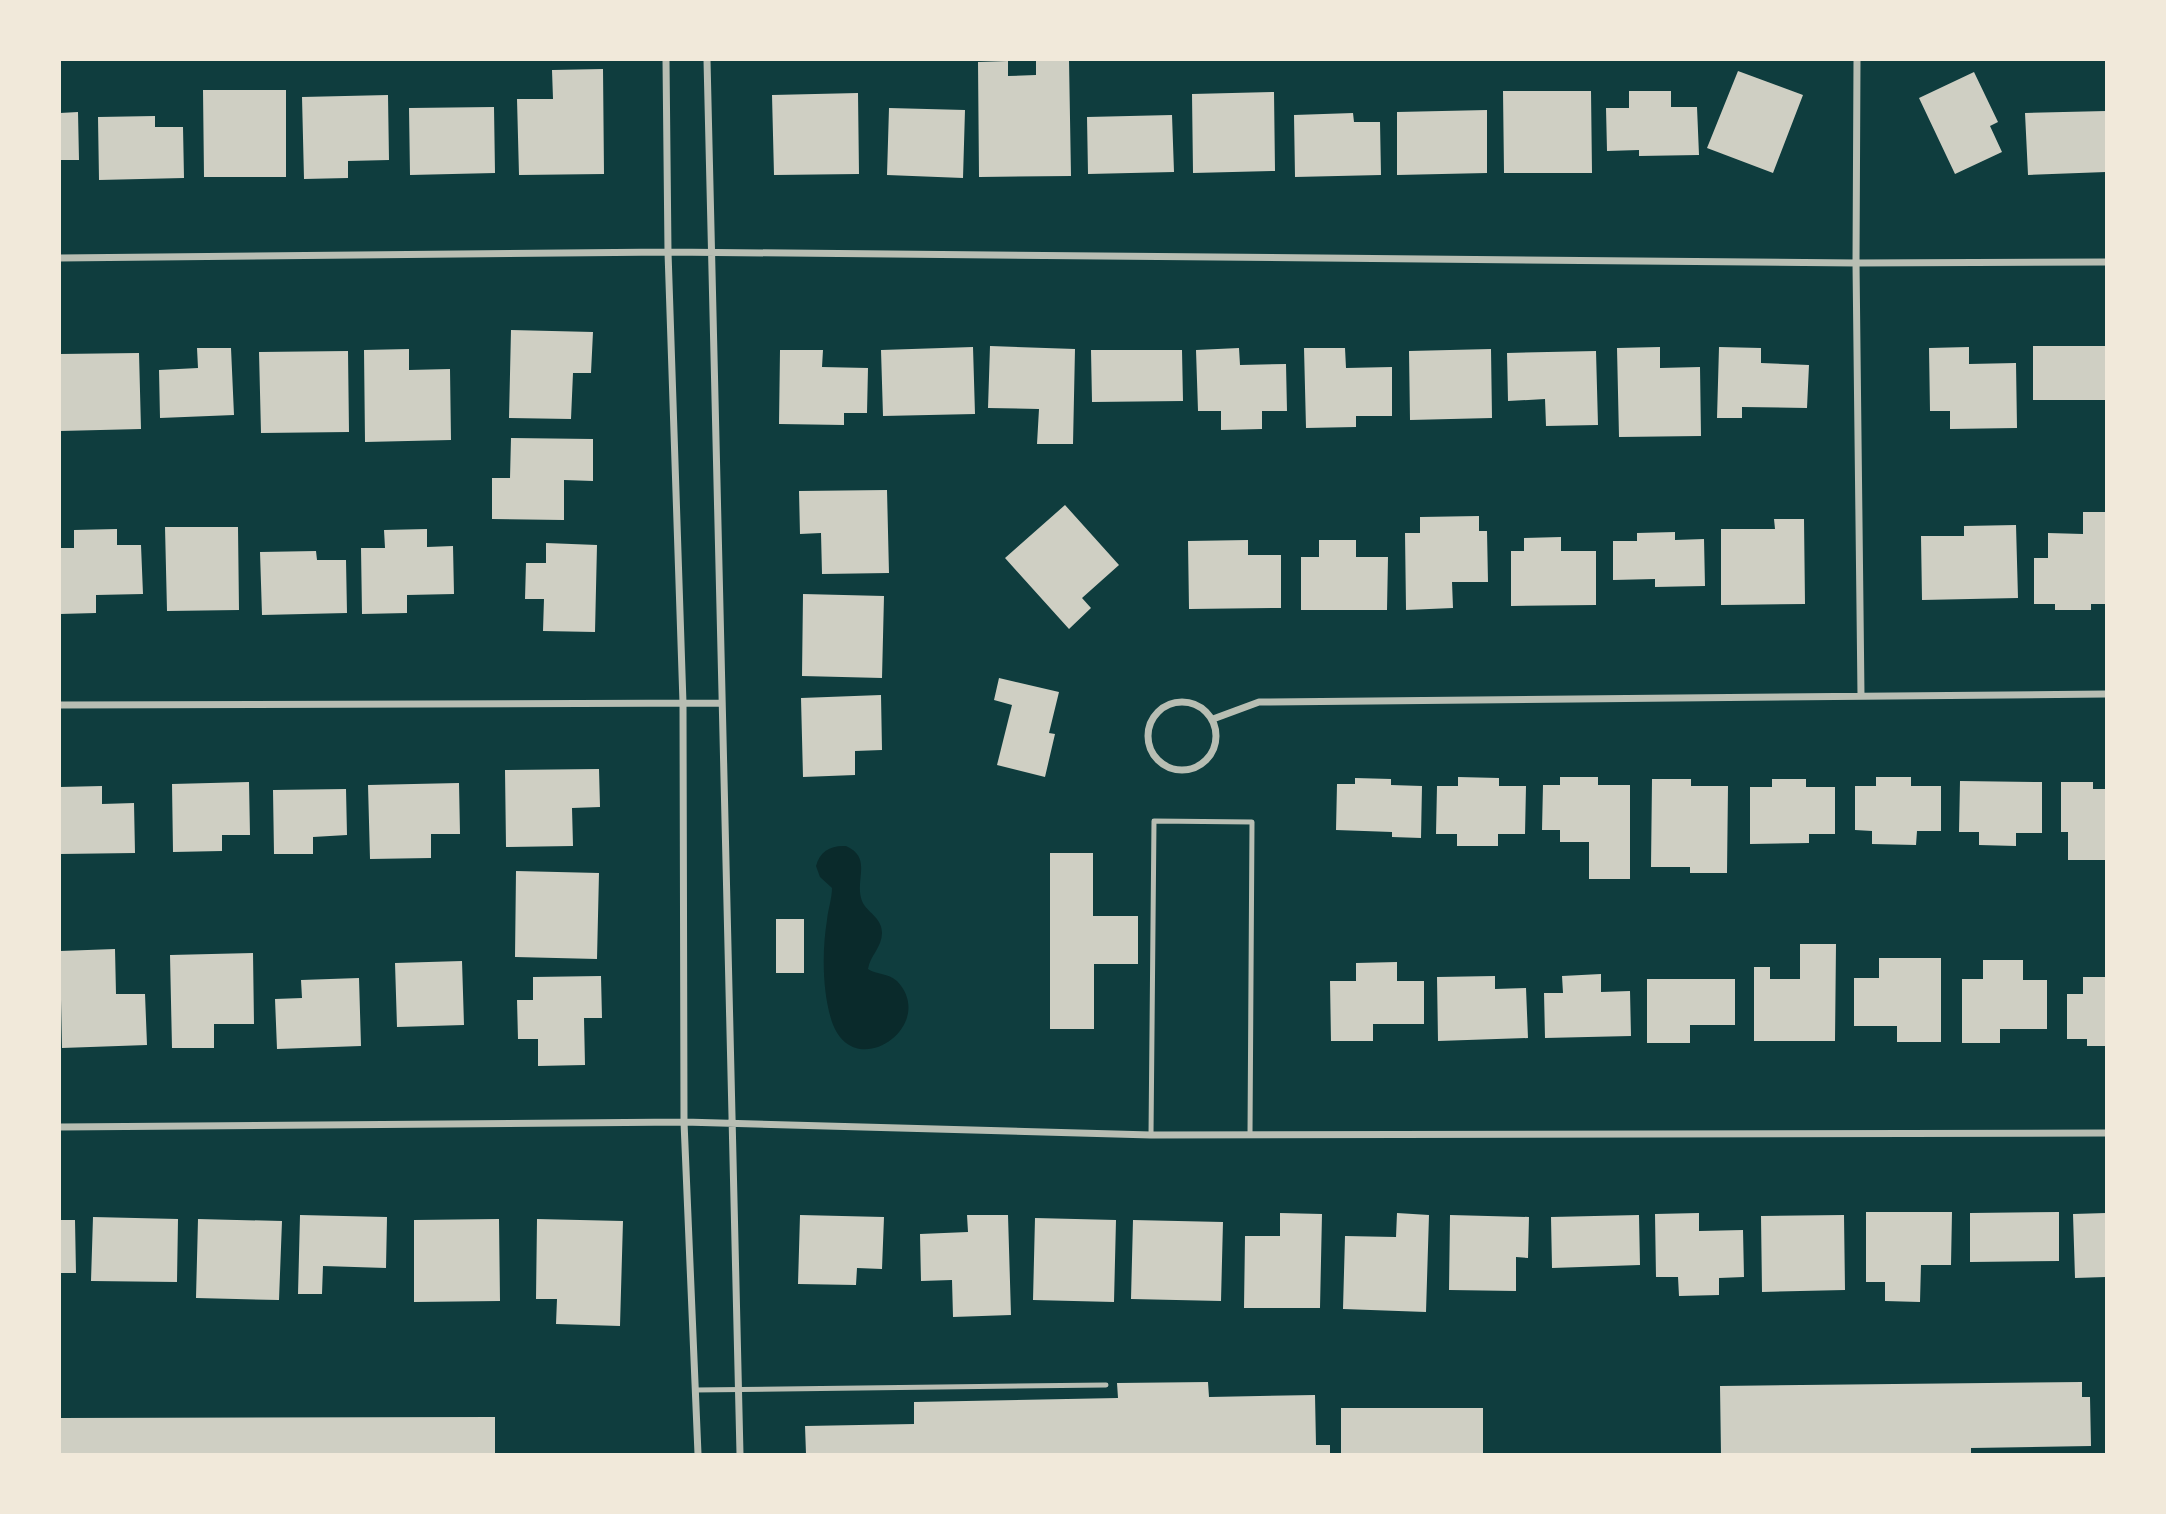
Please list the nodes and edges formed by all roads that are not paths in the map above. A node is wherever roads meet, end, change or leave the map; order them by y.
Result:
1 (666, 60) edge
2 (707, 60) edge
3 (1857, 60) edge
4 (668, 252) junction
5 (710, 252) junction
6 (60, 258) edge
7 (2106, 262) edge
8 (1856, 263) junction
9 (2106, 694) edge
10 (1861, 695) junction
11 (683, 703) junction
12 (720, 703) junction
13 (60, 705) edge
14 (1213, 719) junction
15 (684, 1122) junction
16 (730, 1123) junction
17 (60, 1127) edge
18 (2106, 1133) edge
19 (1151, 1135) junction
20 (1250, 1135) junction
21 (1106, 1385) dead end
22 (695, 1390) junction
23 (738, 1390) junction
24 (698, 1454) edge
25 (740, 1454) edge

1 - 4 street
2 - 5 street
3 - 8 street
4 - 5 street
4 - 6 street
4 - 11 street
5 - 8 street
5 - 12 street
7 - 8 street
8 - 10 street
9 - 10 street
10 - 14 street
11 - 12 street
11 - 13 street
11 - 15 street
12 - 16 street
14 - 14 street
15 - 16 street
15 - 17 street
15 - 22 street
16 - 19 street
16 - 23 street
18 - 20 street
19 - 20 street
19 - 20 lane
21 - 23 lane
22 - 23 lane
22 - 24 street
23 - 25 street

